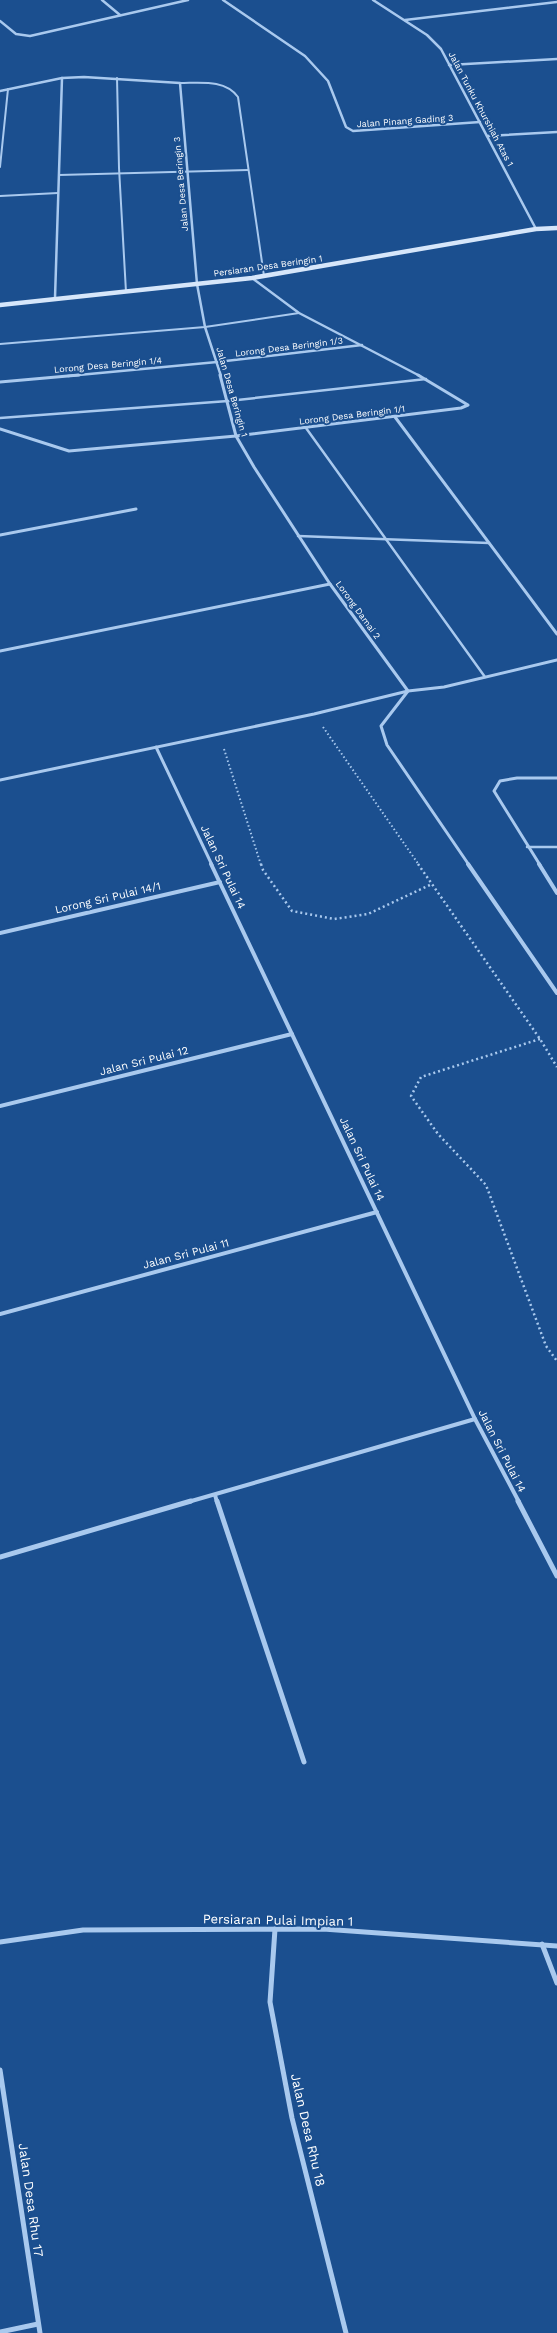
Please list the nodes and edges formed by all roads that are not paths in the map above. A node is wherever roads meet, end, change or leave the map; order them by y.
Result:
1 (102, 0) edge
2 (188, 0) edge
3 (223, 0) edge
4 (373, 0) edge
5 (557, 2) edge
6 (120, 15) junction
7 (405, 20) junction
8 (0, 21) edge
9 (557, 59) edge
10 (449, 65) junction
11 (62, 78) junction
12 (117, 78) junction
13 (180, 83) junction
14 (8, 89) junction
15 (0, 91) edge
16 (480, 122) junction
17 (557, 132) edge
18 (487, 136) junction
19 (0, 168) edge
20 (248, 170) junction
21 (187, 172) junction
22 (120, 173) junction
23 (59, 175) junction
24 (58, 193) junction
25 (0, 196) edge
26 (557, 228) edge
27 (536, 229) junction
28 (264, 276) junction
29 (252, 278) junction
30 (197, 284) junction
31 (126, 292) junction
32 (55, 298) junction
33 (0, 305) edge
34 (299, 313) junction
35 (205, 327) junction
36 (0, 344) edge
37 (362, 345) junction
38 (217, 362) junction
39 (426, 379) junction
40 (0, 382) edge
41 (228, 401) junction
42 (395, 417) junction
43 (0, 418) edge
44 (306, 428) junction
45 (0, 429) edge
46 (236, 436) junction
47 (136, 509) dead end
48 (0, 535) edge
49 (298, 536) junction
50 (389, 541) junction
51 (489, 543) junction
52 (330, 584) junction
53 (557, 634) edge
54 (0, 650) edge
55 (557, 660) edge
56 (485, 677) junction
57 (408, 691) junction
58 (156, 747) junction
59 (557, 778) edge
60 (0, 780) edge
61 (527, 847) junction
62 (557, 847) edge
63 (220, 882) junction
64 (557, 893) edge
65 (0, 933) edge
66 (557, 993) edge
67 (292, 1034) junction
68 (0, 1106) edge
69 (377, 1212) junction
70 (0, 1314) edge
71 (475, 1419) junction
72 (215, 1495) junction
73 (0, 1557) edge
74 (557, 1576) edge
75 (304, 1762) dead end
76 (275, 1929) junction
77 (0, 1942) edge
78 (542, 1944) junction
79 (557, 1946) edge
80 (557, 1983) edge
81 (0, 2070) edge
82 (38, 2324) junction
83 (0, 2332) edge
84 (40, 2333) edge
85 (346, 2333) edge

1 - 6 street
2 - 6 street
3 - 16 street, Jalan Pinang Gading 3
4 - 7 street, Jalan Tunku Khurshiah Atas 1
5 - 7 street
6 - 8 street
7 - 10 street, Jalan Tunku Khurshiah Atas 1
9 - 10 street
10 - 16 street, Jalan Tunku Khurshiah Atas 1
11 - 12 street
11 - 14 street
11 - 23 street
12 - 13 street
12 - 22 lane
13 - 20 lane
13 - 21 street, Jalan Desa Beringin 3
14 - 15 street
14 - 19 lane
16 - 18 street, Jalan Tunku Khurshiah Atas 1
17 - 18 street
18 - 27 street, Jalan Tunku Khurshiah Atas 1
20 - 21 lane
20 - 28 lane
21 - 22 lane
21 - 30 street, Jalan Desa Beringin 3
22 - 23 lane
22 - 31 lane
23 - 24 street
24 - 25 lane
24 - 32 street
26 - 27 main road, Persiaran Desa Beringin 1
27 - 28 main road, Persiaran Desa Beringin 1
28 - 29 main road, Persiaran Desa Beringin 1
29 - 30 main road, Persiaran Desa Beringin 1
29 - 34 street
30 - 31 main road, Persiaran Desa Beringin 1
30 - 35 street, Jalan Desa Beringin 1
31 - 32 main road, Persiaran Desa Beringin 1
32 - 33 main road, Persiaran Desa Beringin 1
34 - 35 lane
34 - 37 street
35 - 36 lane
35 - 38 street, Jalan Desa Beringin 1
37 - 38 street, Lorong Desa Beringin 1/3
37 - 39 street
38 - 40 street, Lorong Desa Beringin 1/4
38 - 41 street, Jalan Desa Beringin 1
39 - 41 lane
39 - 42 street, Lorong Desa Beringin 1/1
41 - 43 lane
41 - 46 street, Jalan Desa Beringin 1
42 - 44 street, Lorong Desa Beringin 1/1
42 - 51 street
44 - 46 street, Lorong Desa Beringin 1/1
44 - 50 lane
45 - 46 street, Lorong Desa Beringin 1/1
46 - 49 street, Jalan Desa Beringin 1
47 - 48 street
49 - 50 lane
49 - 52 street, Lorong Damai 2
50 - 51 lane
50 - 56 lane
51 - 53 street
52 - 54 street
52 - 57 street, Lorong Damai 2
55 - 56 street
56 - 57 street
57 - 58 street
57 - 66 street
58 - 60 street
58 - 63 street, Jalan Sri Pulai 14
59 - 61 street
61 - 62 lane
61 - 64 street
63 - 65 street, Lorong Sri Pulai 14/1
63 - 67 street, Jalan Sri Pulai 14
67 - 68 street, Jalan Sri Pulai 12
67 - 69 street, Jalan Sri Pulai 14
69 - 70 street, Jalan Sri Pulai 11
69 - 71 street, Jalan Sri Pulai 14
71 - 72 street
71 - 74 street, Jalan Sri Pulai 14
72 - 73 street
72 - 75 street
76 - 77 street, Persiaran Pulai Impian 1
76 - 78 street, Persiaran Pulai Impian 1
76 - 85 street, Jalan Desa Rhu 18
78 - 79 street, Persiaran Pulai Impian 1
78 - 80 street
81 - 82 street, Jalan Desa Rhu 17
82 - 83 street
82 - 84 street, Jalan Desa Rhu 17

